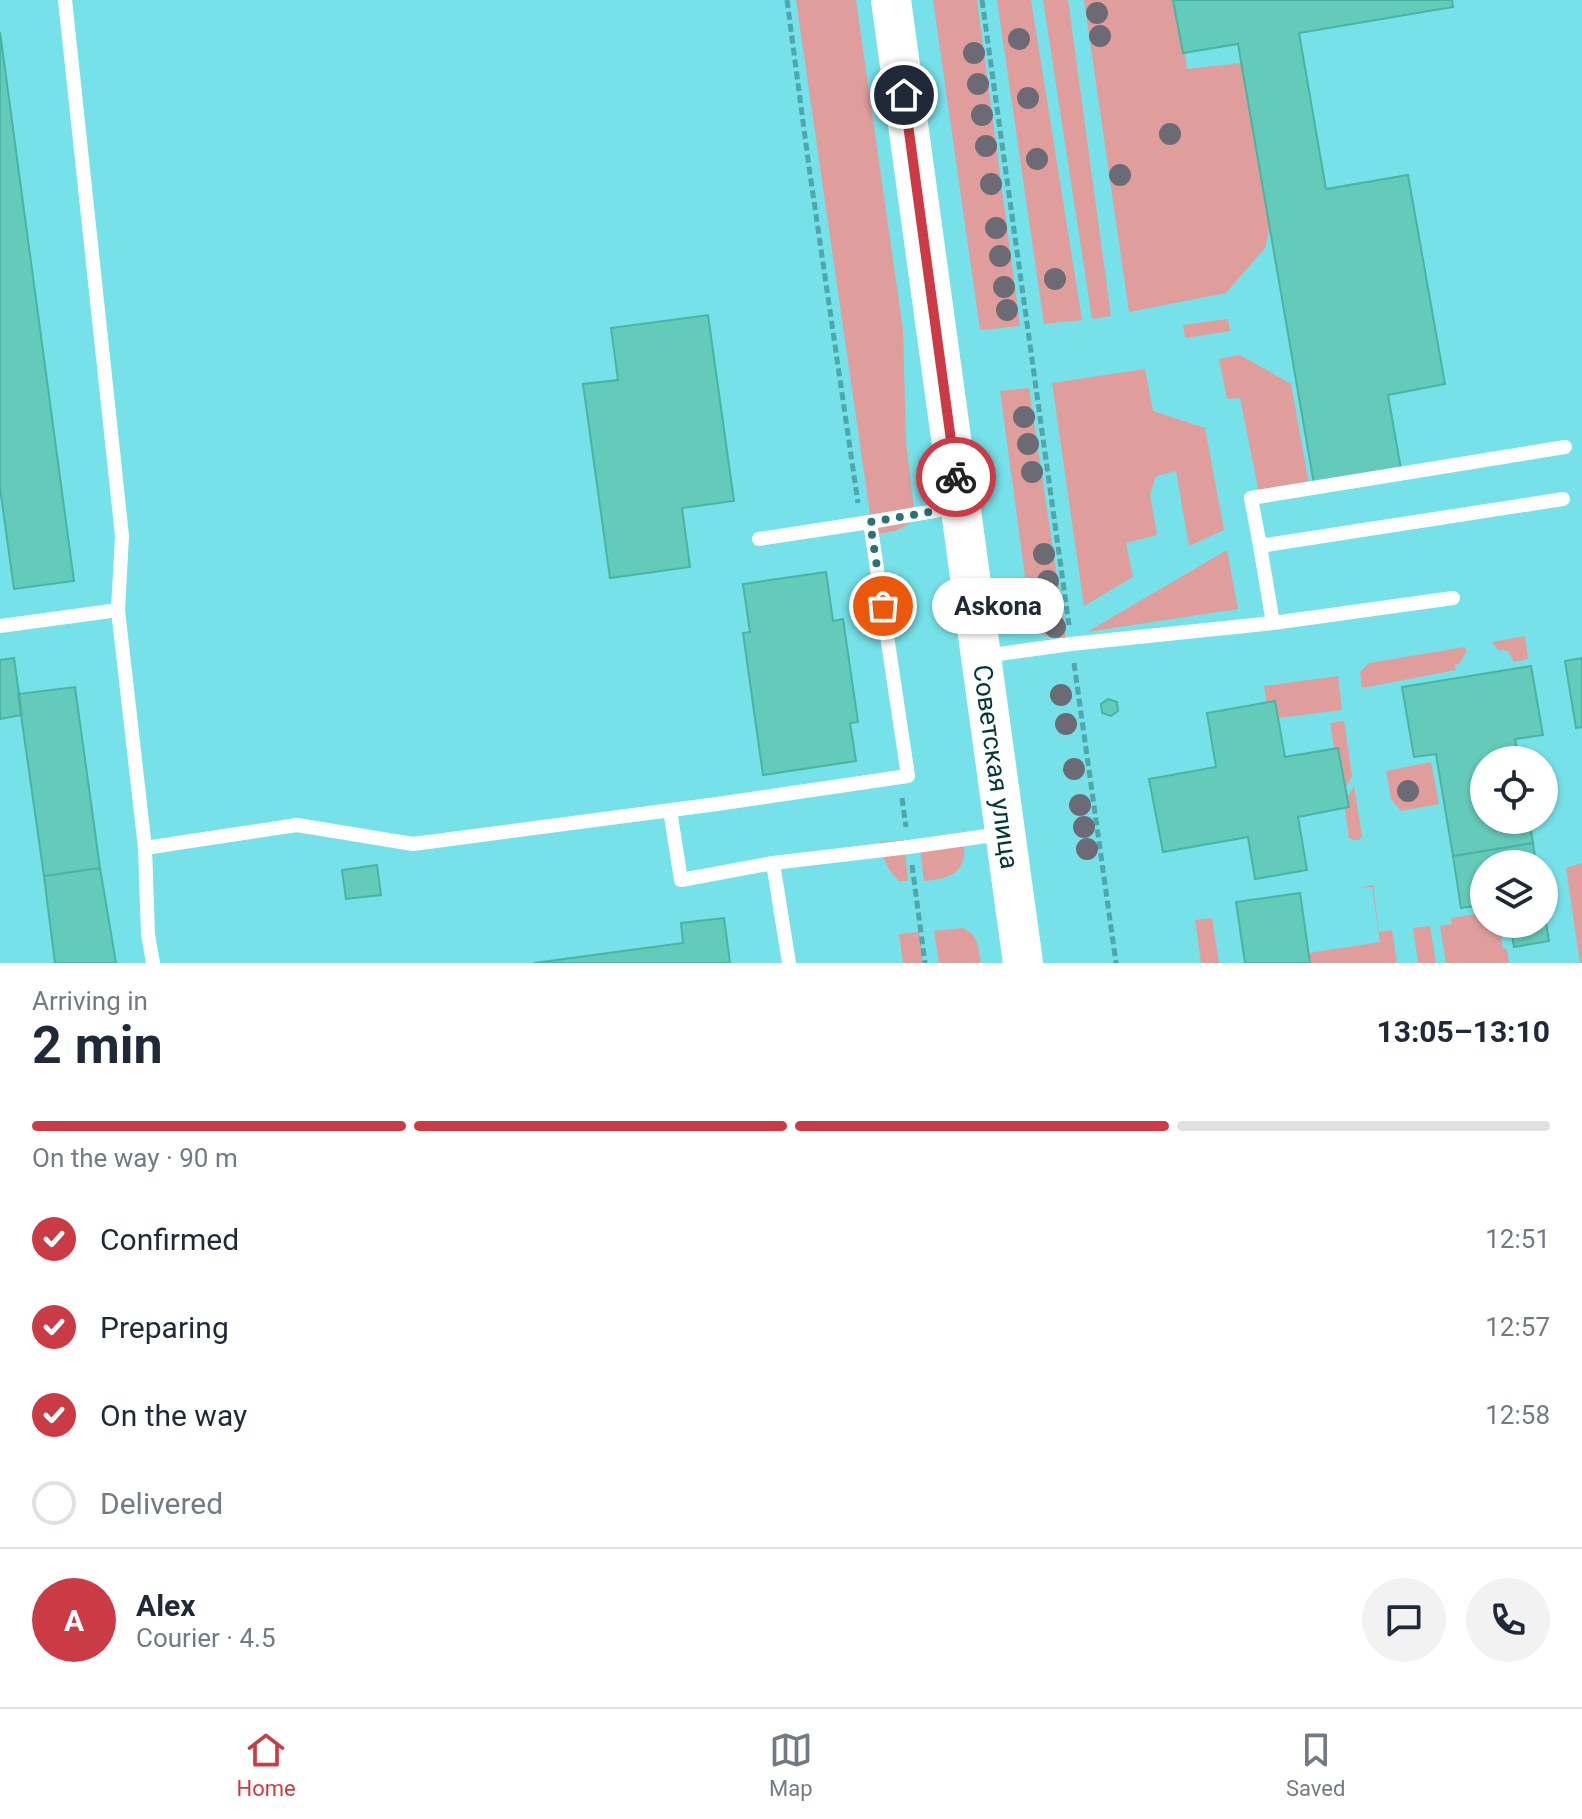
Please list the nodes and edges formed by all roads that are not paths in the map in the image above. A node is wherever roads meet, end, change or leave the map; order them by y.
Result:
1 (65, 0) edge
2 (891, 0) edge
3 (1565, 447) dead end
4 (1563, 499) dead end
5 (960, 507) junction
6 (865, 522) junction
7 (759, 539) dead end
8 (1260, 546) junction
9 (1453, 598) dead end
10 (118, 610) junction
11 (1273, 623) junction
12 (0, 626) edge
13 (980, 656) junction
14 (670, 810) junction
15 (1005, 833) junction
16 (145, 848) junction
17 (773, 863) junction
18 (153, 963) edge
19 (789, 963) edge
20 (1023, 963) edge

1 - 10 lane
2 - 5 main road, Советская улица
3 - 8 lane
4 - 8 lane
5 - 6 lane
5 - 13 main road, Советская улица
6 - 7 lane
6 - 14 lane
8 - 11 lane
9 - 11 lane
10 - 12 lane
10 - 16 lane
11 - 13 lane
13 - 15 main road, Советская улица
14 - 16 lane
14 - 17 lane
15 - 17 lane
15 - 20 main road, Советская улица
16 - 18 lane
17 - 19 lane

